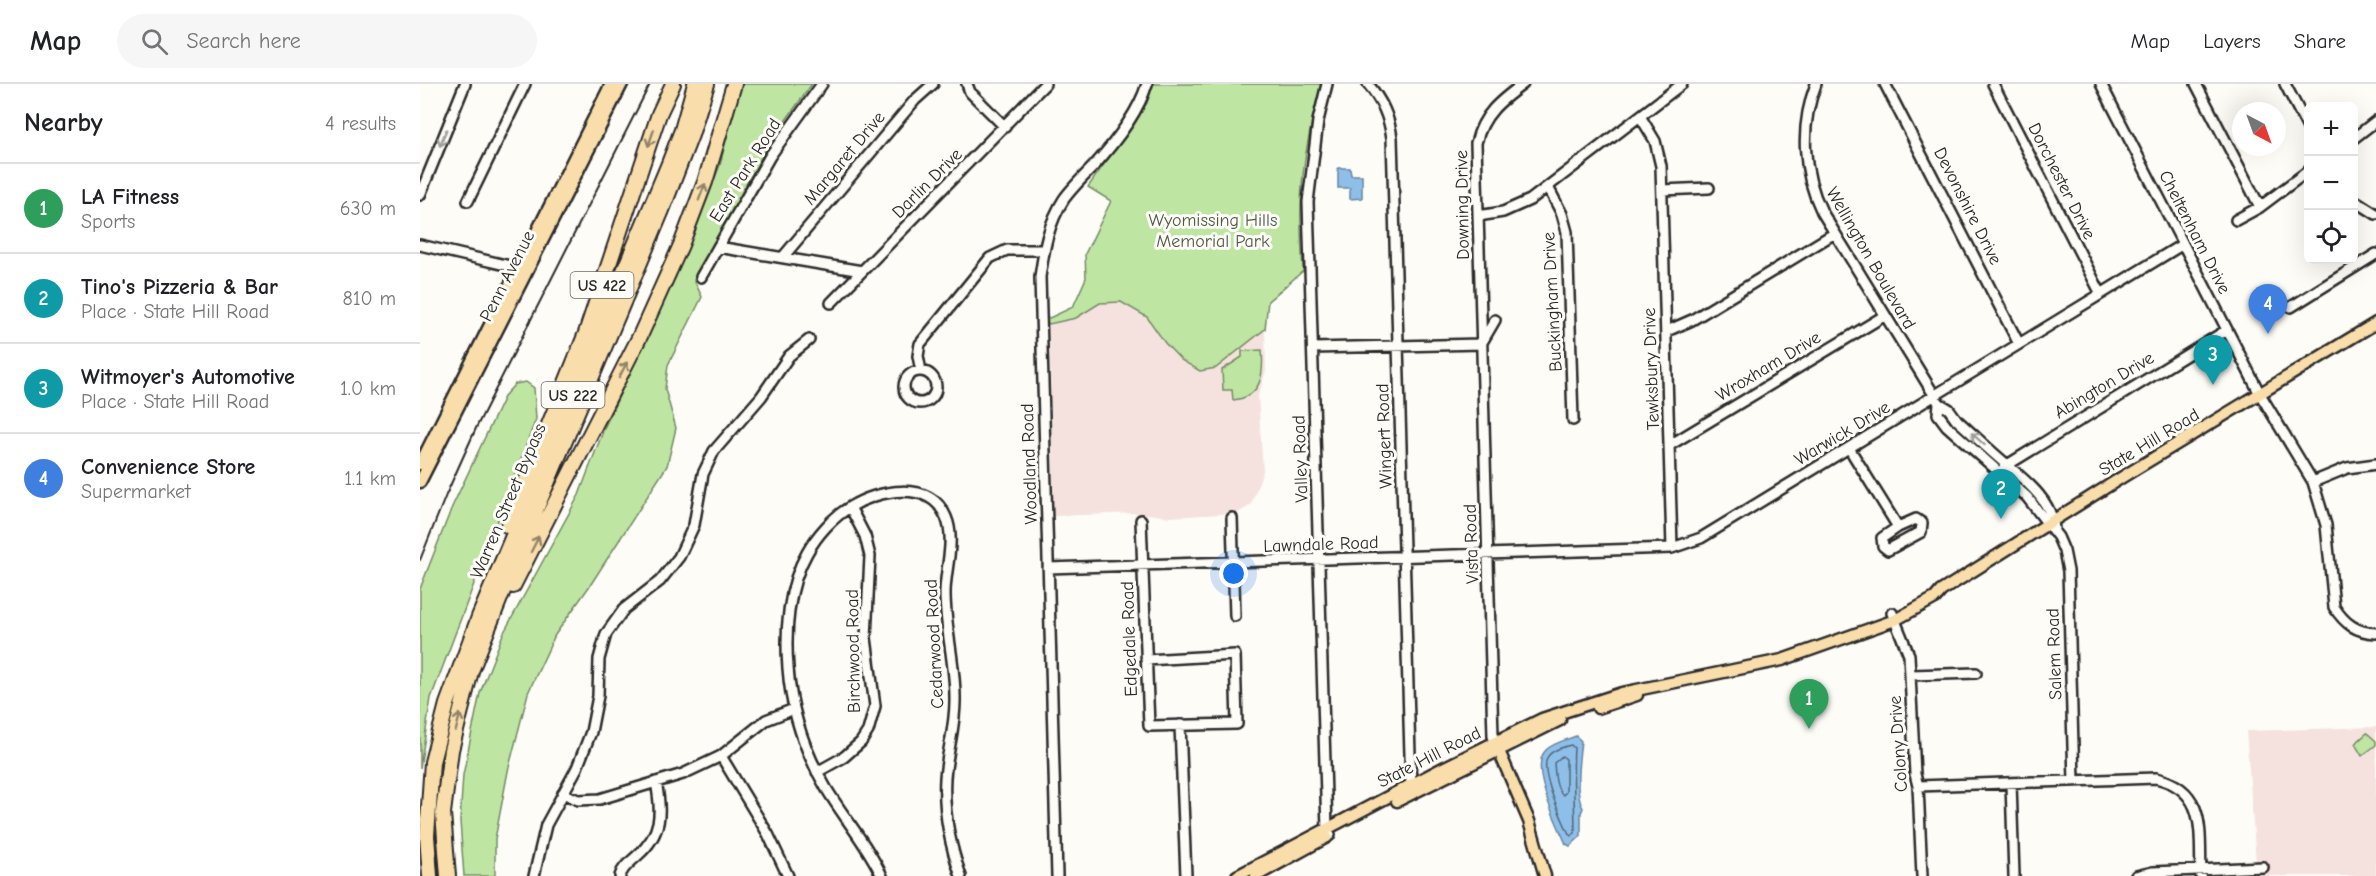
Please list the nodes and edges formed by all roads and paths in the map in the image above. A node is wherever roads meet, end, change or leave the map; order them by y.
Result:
1 (465, 84) edge
2 (525, 84) edge
3 (611, 84) edge
4 (622, 84) edge
5 (673, 84) edge
6 (695, 84) edge
7 (707, 84) edge
8 (734, 84) edge
9 (822, 84) edge
10 (933, 84) edge
11 (967, 84) edge
12 (1045, 84) edge
13 (1147, 84) edge
14 (1327, 84) edge
15 (1368, 84) edge
16 (1523, 84) edge
17 (1682, 84) edge
18 (1816, 84) edge
19 (1885, 84) edge
20 (1994, 84) edge
21 (2101, 84) edge
22 (2196, 84) edge
23 (2285, 84) edge
24 (1640, 116) junction
25 (2304, 120) edge
26 (2376, 121) edge
27 (1005, 127) junction
28 (2358, 135) edge
29 (2304, 174) edge
30 (1548, 187) junction
31 (1709, 188) dead end
32 (1662, 190) junction
33 (420, 195) edge
34 (468, 201) dead end
35 (2358, 203) edge
36 (2260, 207) junction
37 (2376, 214) edge
38 (1478, 216) junction
39 (2236, 220) dead end
40 (1835, 233) junction
41 (2183, 244) junction
42 (420, 245) edge
43 (718, 247) junction
44 (1044, 250) junction
45 (2376, 254) edge
46 (783, 256) junction
47 (524, 269) junction
48 (862, 271) junction
49 (701, 277) dead end
50 (2101, 294) junction
51 (831, 303) dead end
52 (2291, 306) dead end
53 (1884, 316) junction
54 (1495, 320) dead end
55 (2376, 323) edge
56 (2227, 330) junction
57 (1667, 331) junction
58 (809, 340) dead end
59 (1481, 344) junction
60 (2019, 344) junction
61 (1398, 346) junction
62 (1313, 348) junction
63 (921, 370) dead end
64 (2260, 394) junction
65 (1936, 400) junction
66 (1573, 420) dead end
67 (1670, 445) junction
68 (1850, 448) junction
69 (420, 464) edge
70 (2376, 464) edge
71 (2003, 468) junction
72 (420, 482) edge
73 (2313, 482) junction
74 (850, 507) junction
75 (1232, 518) dead end
76 (1141, 520) dead end
77 (2051, 525) junction
78 (1898, 527) dead end
79 (1672, 548) junction
80 (1488, 555) junction
81 (1404, 557) junction
82 (1319, 560) junction
83 (1234, 563) junction
84 (1142, 565) junction
85 (1048, 568) junction
86 (1235, 616) dead end
87 (1894, 616) junction
88 (2376, 633) edge
89 (1146, 660) junction
90 (471, 671) junction
91 (1976, 672) dead end
92 (1911, 675) junction
93 (447, 704) junction
94 (794, 709) junction
95 (1180, 725) junction
96 (1496, 746) junction
97 (721, 756) junction
98 (448, 772) junction
99 (817, 772) junction
100 (2074, 781) junction
101 (656, 782) junction
102 (2011, 783) junction
103 (1918, 786) junction
104 (1411, 789) junction
105 (563, 793) junction
106 (1328, 832) junction
107 (2263, 867) dead end
108 (2201, 873) edge
109 (430, 876) edge
110 (448, 876) edge
111 (453, 876) edge
112 (534, 876) edge
113 (620, 876) edge
114 (788, 876) edge
115 (882, 876) edge
116 (961, 876) edge
117 (1057, 876) edge
118 (1186, 876) edge
119 (1237, 876) edge
120 (1256, 876) edge
121 (1545, 876) edge
122 (1922, 876) edge
123 (2014, 876) edge
124 (2136, 876) edge

1 -> 33 street
2 - 34 street
3 - 47 main road, Penn Avenue
4 - 47 main road, Penn Avenue
5 -> 93 highway, US 422
6 - 93 highway, Warren Street Bypass / US 222
7 - 90 highway, Warren Street Bypass / US 222
90 -> 8 highway, US 422
9 - 43 street, East Park Road
10 - 46 street, Margaret Drive
11 - 27 street
12 - 27 street, Darlin Drive
13 - 44 street, Woodland Road
14 - 62 street, Valley Road
15 - 61 street, Wingert Road
16 - 38 street, Downing Drive
17 - 24 street
18 - 40 street, Wellington Boulevard
19 - 60 street, Devonshire Drive
20 - 50 street, Dorchester Drive
21 - 41 street, Cheltenham Drive
22 - 36 street
23 - 25 street
24 - 30 street
24 - 32 street, Tewksbury Drive
26 - 28 street
27 - 48 street, Darlin Drive
29 - 36 street
30 - 38 street
30 - 66 street, Buckingham Drive
31 - 32 street
32 - 57 street, Tewksbury Drive
35 - 37 street
36 - 39 street
38 - 59 street, Downing Drive
40 - 53 street, Wellington Boulevard
40 - 57 street
41 - 50 street, Warwick Drive
41 - 56 street, Cheltenham Drive
42 - 47 street
43 - 46 street
43 - 49 street, East Park Road
44 - 63 street
44 - 85 street, Woodland Road
45 - 52 street
46 - 48 street
47 - 69 main road, Penn Avenue
47 - 72 main road, Penn Avenue
48 - 51 street, Darlin Drive
50 - 60 street, Warwick Drive
53 - 65 street, Wellington Boulevard
53 - 67 street, Wroxham Drive
54 - 59 street
55 - 64 main road, State Hill Road
56 - 64 street, Cheltenham Drive
56 - 71 street, Abington Drive
57 - 67 street, Tewksbury Drive
58 - 105 street
59 - 61 street
59 - 80 street, Vista Road
60 - 65 street, Warwick Drive
61 - 62 street
61 - 81 street, Wingert Road
62 - 82 street, Valley Road
64 - 73 street, Cheltenham Drive
64 - 77 main road, State Hill Road
65 - 68 street, Warwick Drive
65 - 71 street, Wellington Boulevard
67 - 79 street, Tewksbury Drive
68 - 78 street
68 - 79 street, Warwick Drive
70 - 73 street
71 - 77 street, Wellington Boulevard
73 - 88 street, Cheltenham Drive
74 - 94 street, Cedarwood Road
74 - 99 street, Birchwood Road
74 - 116 street, Cedarwood Road
75 - 83 street
76 - 84 street, Edgedale Road
77 - 87 main road, State Hill Road
77 - 100 street, Salem Road
79 - 80 street, Warwick Drive
80 - 81 street, Lawndale Road
80 - 96 street, Vista Road
81 - 82 street, Lawndale Road
81 - 104 street, Wingert Road
82 - 83 street, Lawndale Road
82 - 106 street, Valley Road
83 - 84 street, Lawndale Road
83 - 86 street
84 - 85 street, Lawndale Road
84 - 89 street, Edgedale Road
85 - 117 street, Woodland Road
87 - 92 street, Colony Drive
87 - 96 main road, State Hill Road
89 - 95 street, Edgedale Road
89 - 95 street
98 -> 90 highway, Warren Street Bypass / US 222
91 - 92 street
92 - 103 street, Colony Drive
93 - 109 highway, Warren Street Bypass / US 222
94 - 97 street
94 - 99 street, Cedarwood Road
95 - 118 street
96 - 104 main road, State Hill Road
96 - 121 main road
97 - 101 street
97 - 114 street
98 - 110 highway, Warren Street Bypass / US 222
98 - 111 highway
99 - 115 street, Cedarwood Road
100 - 102 street
100 - 108 street
101 - 105 street
101 - 113 street
102 - 103 street
102 - 123 street
103 - 122 street, Colony Drive
104 - 106 main road, State Hill Road
105 - 112 street
106 - 119 main road, State Hill Road
106 - 120 main road, State Hill Road
107 - 108 street
108 - 124 street

